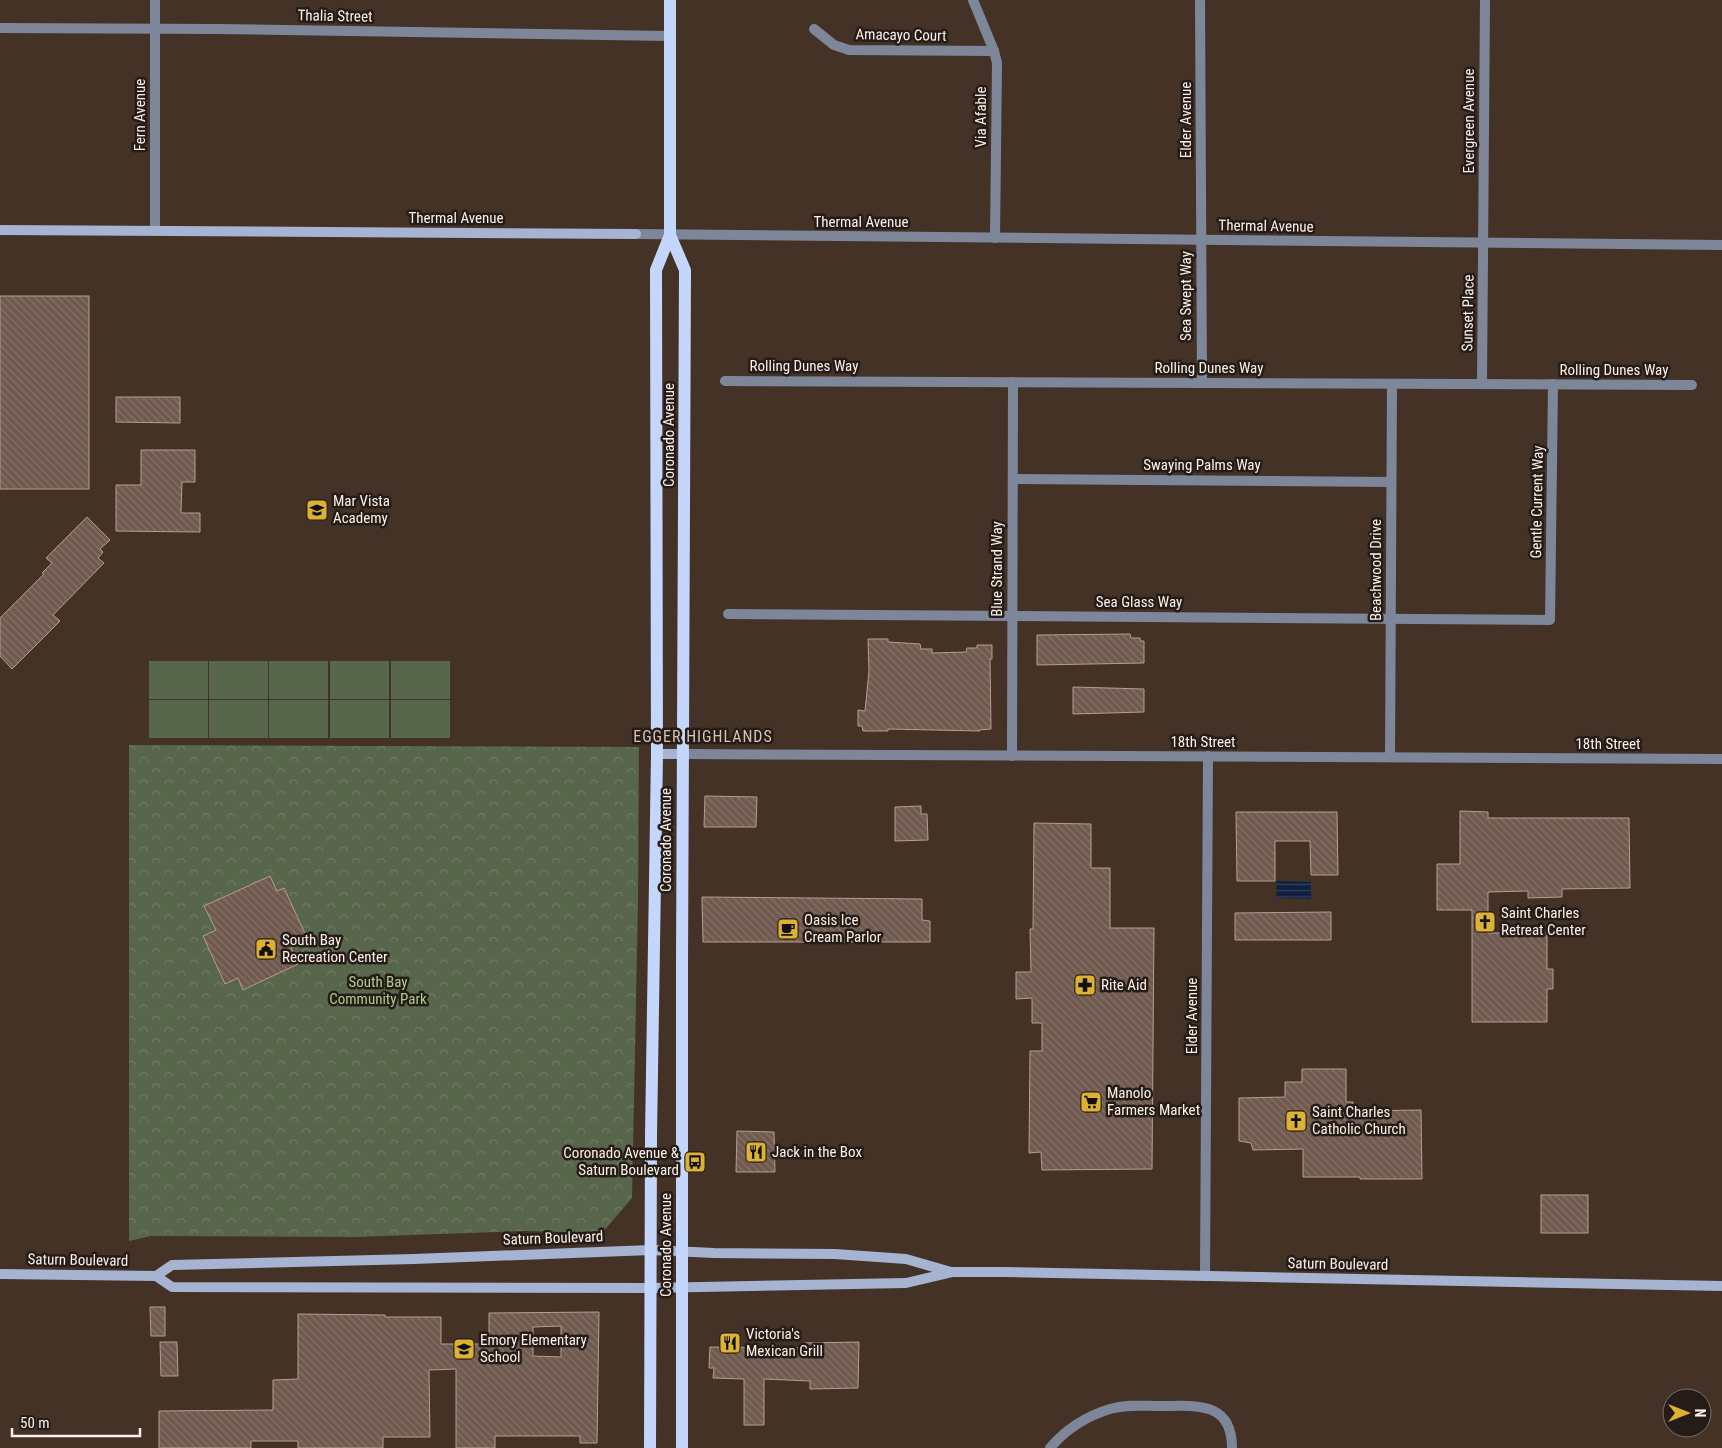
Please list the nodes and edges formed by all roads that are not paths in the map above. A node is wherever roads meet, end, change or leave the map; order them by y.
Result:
1 (155, 0) edge
2 (670, 0) edge
3 (973, 0) edge
4 (1200, 0) edge
5 (1485, 0) edge
6 (0, 28) edge
7 (155, 28) junction
8 (814, 29) dead end
9 (670, 36) junction
10 (994, 51) junction
11 (0, 230) edge
12 (155, 230) junction
13 (670, 236) junction
14 (995, 238) junction
15 (1201, 240) junction
16 (1484, 242) junction
17 (1722, 245) edge
18 (725, 381) dead end
19 (1013, 382) junction
20 (1202, 382) junction
21 (1392, 384) junction
22 (1482, 384) junction
23 (1554, 384) junction
24 (1692, 385) dead end
25 (1013, 479) junction
26 (1391, 482) junction
27 (728, 614) dead end
28 (1012, 616) junction
29 (1391, 618) junction
30 (1550, 620) joint
31 (658, 754) junction
32 (684, 754) junction
33 (1012, 756) junction
34 (1208, 756) junction
35 (1390, 757) junction
36 (1722, 759) edge
37 (651, 1250) junction
38 (683, 1251) junction
39 (953, 1272) junction
40 (0, 1274) edge
41 (156, 1276) junction
42 (1204, 1276) junction
43 (1722, 1286) edge
44 (682, 1287) junction
45 (650, 1288) junction
46 (650, 1448) edge
47 (682, 1448) edge
48 (1050, 1448) edge
49 (1232, 1448) edge

1 - 7 street, Fern Avenue
2 - 9 main road, Coronado Avenue
3 - 10 street, Via Afable
4 - 15 street, Elder Avenue
5 - 16 street, Evergreen Avenue
6 - 7 street, Thalia Street
7 - 9 street, Thalia Street
7 - 12 street, Fern Avenue
8 - 10 street, Amacayo Court
9 - 13 main road, Coronado Avenue
10 - 14 street, Via Afable
11 - 12 street, Thermal Avenue
12 - 13 street, Thermal Avenue
13 - 14 street, Thermal Avenue
13 - 31 main road, Coronado Avenue
13 - 32 main road, Coronado Avenue
14 - 15 street, Thermal Avenue
15 - 16 street, Thermal Avenue
15 - 20 street, Sea Swept Way
16 - 17 street, Thermal Avenue
16 - 22 street, Sunset Place
18 - 19 street, Rolling Dunes Way
19 - 20 street, Rolling Dunes Way
19 - 25 street, Blue Strand Way
20 - 21 street, Rolling Dunes Way
21 - 22 street, Rolling Dunes Way
21 - 26 street, Beachwood Drive
22 - 23 street, Rolling Dunes Way
23 - 24 street, Rolling Dunes Way
23 - 30 street, Gentle Current Way
25 - 26 street, Swaying Palms Way
25 - 28 street, Blue Strand Way
26 - 29 street, Beachwood Drive
27 - 28 street, Sea Glass Way
28 - 29 street, Sea Glass Way
28 - 33 street, Blue Strand Way
29 - 30 street, Sea Glass Way
29 - 35 street, Beachwood Drive
31 - 32 street
31 - 37 main road, Coronado Avenue
32 - 33 street, 18th Street
32 - 38 main road, Coronado Avenue
33 - 34 street, 18th Street
34 - 35 street, 18th Street
34 - 42 street, Elder Avenue
35 - 36 street, 18th Street
37 - 38 street, Saturn Boulevard
37 - 41 street, Saturn Boulevard
37 - 45 main road, Coronado Avenue
38 - 39 street, Saturn Boulevard
38 - 44 main road, Coronado Avenue
39 - 42 street, Saturn Boulevard
39 - 44 street, Saturn Boulevard
40 - 41 street, Saturn Boulevard
41 - 45 street, Saturn Boulevard
42 - 43 street, Saturn Boulevard
44 - 45 street, Saturn Boulevard
44 - 47 main road, Coronado Avenue
45 - 46 main road, Coronado Avenue
48 - 49 street

